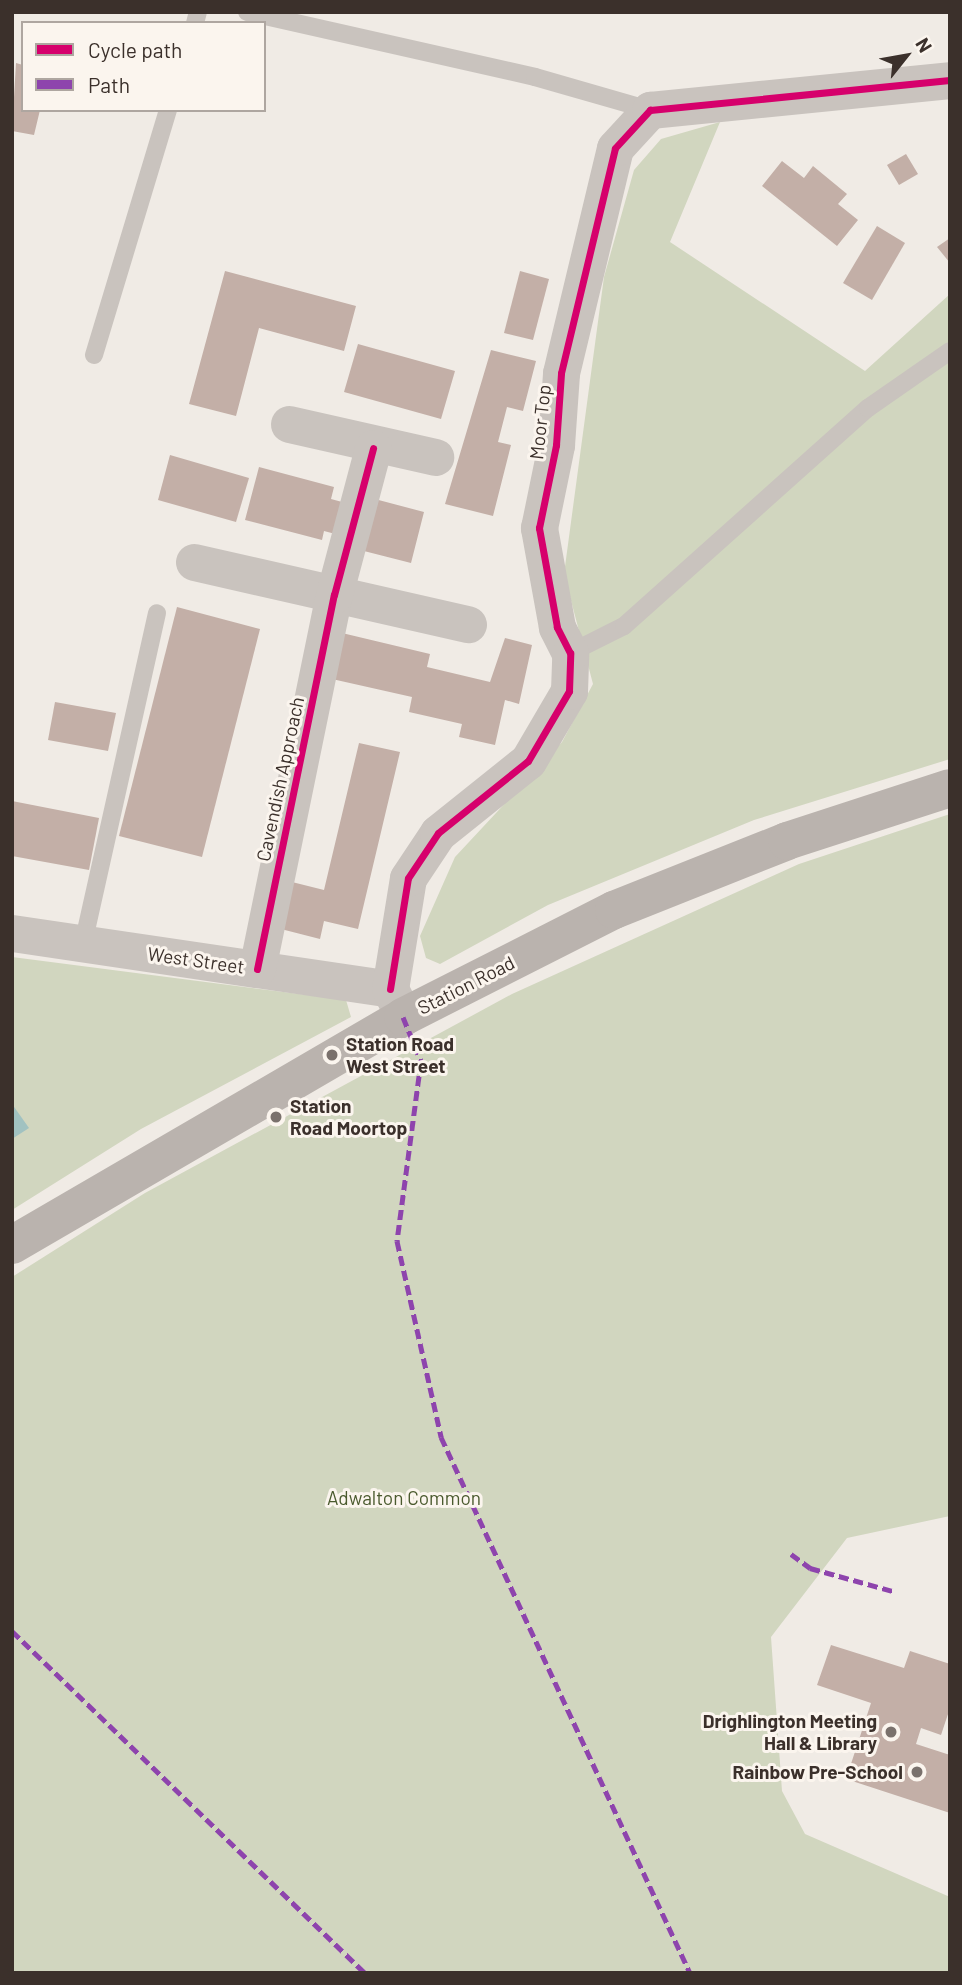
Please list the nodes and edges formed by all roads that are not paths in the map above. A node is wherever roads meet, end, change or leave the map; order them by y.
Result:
1 (247, 12) edge
2 (950, 80) edge
3 (650, 110) junction
4 (167, 112) edge
5 (950, 351) edge
6 (94, 355) dead end
7 (289, 424) dead end
8 (373, 448) junction
9 (435, 457) dead end
10 (194, 562) dead end
11 (334, 595) junction
12 (157, 613) dead end
13 (468, 624) dead end
14 (570, 653) junction
15 (950, 788) edge
16 (12, 933) edge
17 (83, 944) junction
18 (257, 968) junction
19 (397, 1003) junction
20 (12, 1245) edge

1 - 3 lane
2 - 3 street
3 - 14 street, Moor Top
4 - 6 lane
5 - 14 lane
7 - 8 street
8 - 9 street
8 - 11 street, Cavendish Approach
10 - 11 street
11 - 13 street
11 - 18 street, Cavendish Approach
12 - 17 lane
14 - 19 street, Moor Top
15 - 19 main road, Station Road
16 - 17 street, West Street
17 - 18 street, West Street
18 - 19 street, West Street
19 - 20 main road, Station Road

